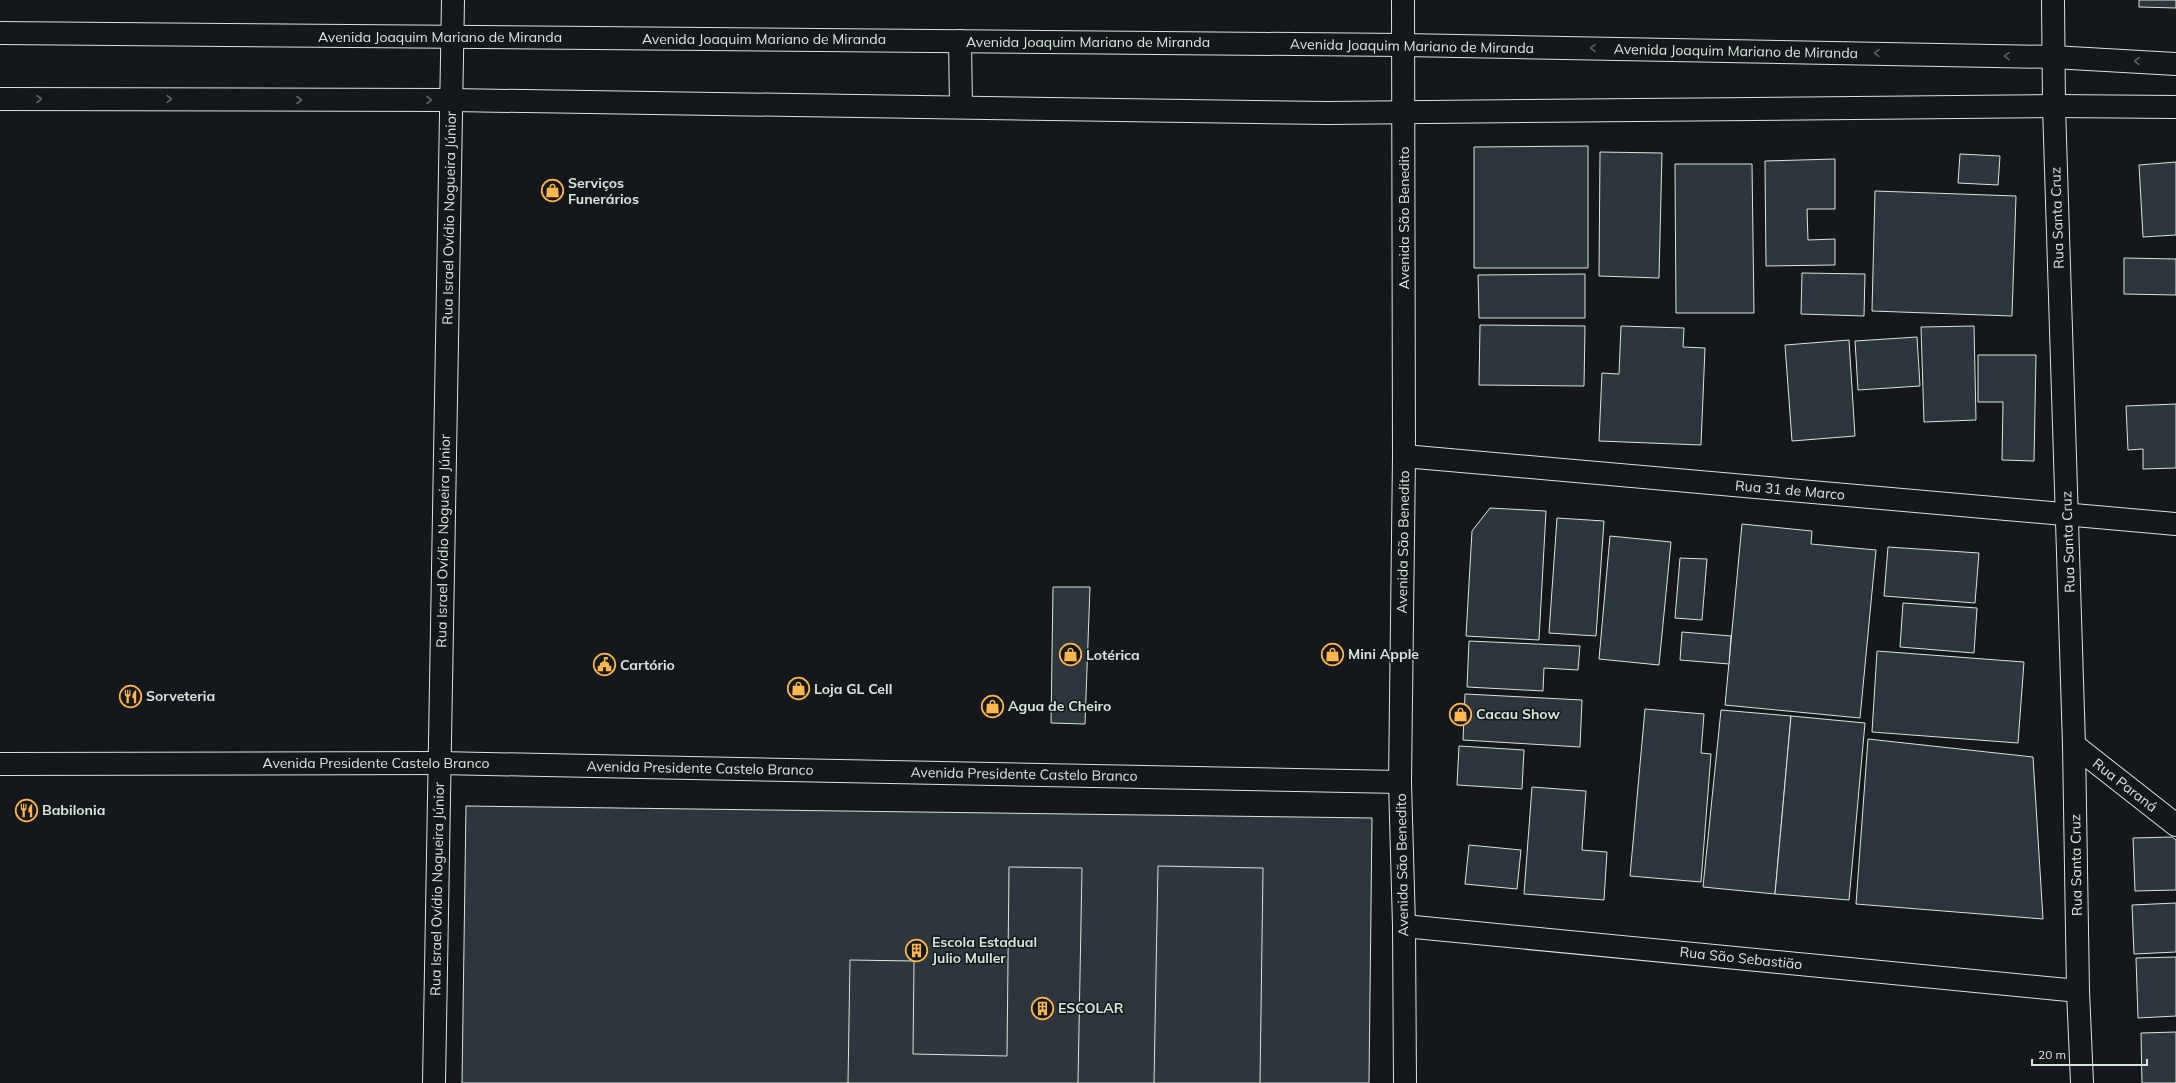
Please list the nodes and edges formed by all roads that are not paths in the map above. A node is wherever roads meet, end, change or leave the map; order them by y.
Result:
1 (453, 0) edge
2 (1403, 0) edge
3 (2053, 0) edge
4 (0, 33) edge
5 (452, 37) junction
6 (960, 41) junction
7 (1403, 45) junction
8 (2053, 56) junction
9 (2176, 64) edge
10 (0, 99) edge
11 (451, 100) junction
12 (2054, 106) junction
13 (961, 107) junction
14 (2176, 107) edge
15 (1403, 111) junction
16 (1404, 456) junction
17 (2067, 514) junction
18 (2176, 524) edge
19 (2074, 745) junction
20 (439, 763) junction
21 (0, 764) edge
22 (1400, 782) junction
23 (2176, 825) edge
24 (1404, 926) junction
25 (2078, 991) junction
26 (434, 1083) edge
27 (1405, 1083) edge
28 (2082, 1083) edge

1 - 5 street, Rua Israel Ovídio Nogueira Júnior
2 - 7 street, Avenida São Benedito
3 - 8 street, Rua Santa Cruz
4 - 5 street, Avenida Joaquim Mariano de Miranda
5 - 6 street, Avenida Joaquim Mariano de Miranda
5 - 11 street, Rua Israel Ovídio Nogueira Júnior
6 - 7 street, Avenida Joaquim Mariano de Miranda
6 - 13 street
8 -> 7 street, Avenida Joaquim Mariano de Miranda
7 - 15 street, Avenida São Benedito
9 -> 8 street, Avenida Joaquim Mariano de Miranda
8 - 12 street, Rua Santa Cruz
10 -> 11 street
11 - 13 street
11 - 20 street, Rua Israel Ovídio Nogueira Júnior
12 - 14 street
12 - 15 street
12 - 17 street, Rua Santa Cruz
13 - 15 street
15 - 16 street, Avenida São Benedito
16 - 17 street, Rua 31 de Marco
16 - 22 street, Avenida São Benedito
17 - 18 street, Rua 31 de Marco
17 - 19 street, Rua Santa Cruz
19 - 23 street, Rua Paraná
19 - 25 street, Rua Santa Cruz
20 - 21 street, Avenida Presidente Castelo Branco
20 - 22 street, Avenida Presidente Castelo Branco
20 - 26 street, Rua Israel Ovídio Nogueira Júnior
22 - 24 street, Avenida São Benedito
24 - 25 street, Rua São Sebastião
24 - 27 street, Avenida São Benedito
25 - 28 street, Rua Santa Cruz

